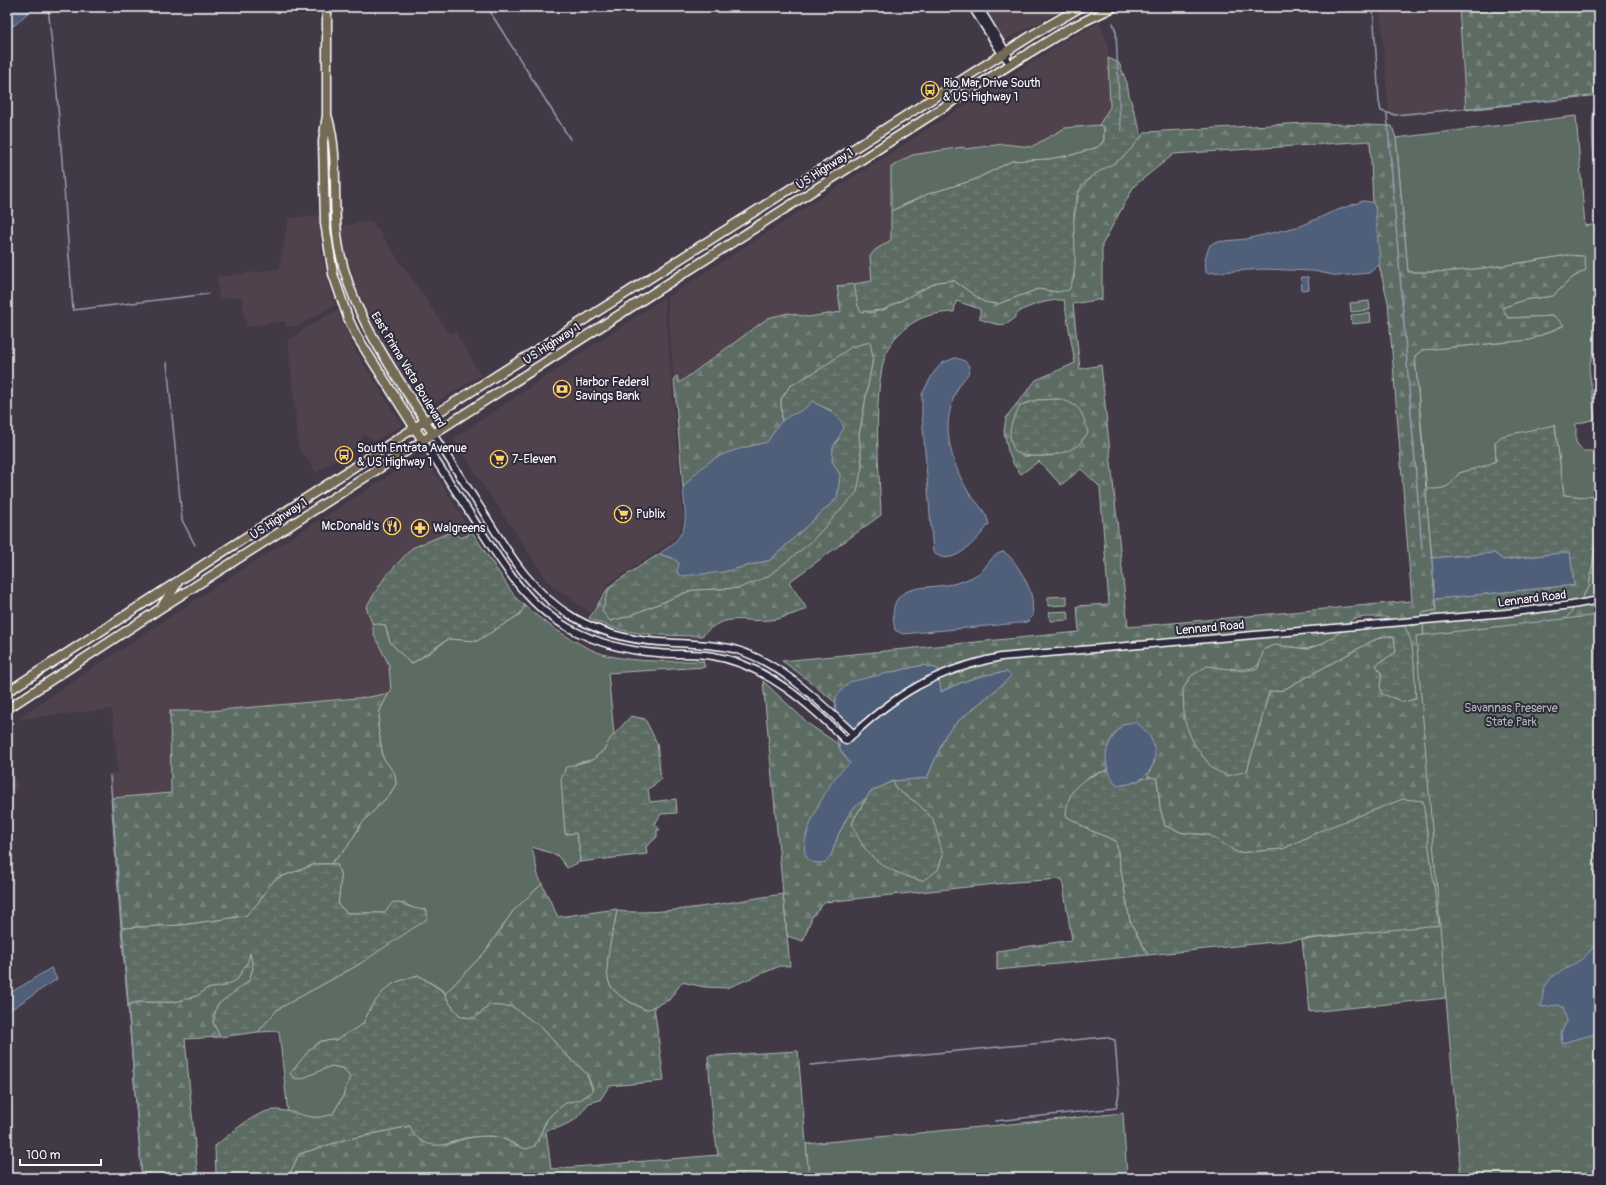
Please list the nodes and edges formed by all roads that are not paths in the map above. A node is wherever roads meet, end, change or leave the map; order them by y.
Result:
1 (327, 7) edge
2 (972, 7) edge
3 (979, 7) edge
4 (1081, 7) edge
5 (1114, 7) edge
6 (1004, 53) junction
7 (1011, 64) junction
8 (327, 115) junction
9 (736, 225) junction
10 (716, 237) junction
11 (726, 247) junction
12 (704, 261) junction
13 (425, 421) junction
14 (415, 427) junction
15 (433, 434) junction
16 (423, 441) junction
17 (182, 579) junction
18 (168, 588) junction
19 (1599, 600) edge
20 (162, 608) junction
21 (146, 618) junction
22 (7, 692) edge
23 (7, 709) edge
24 (854, 734) junction
25 (846, 741) joint

1 - 8 main road, East Prima Vista Boulevard
2 - 6 street
3 - 6 street
4 - 6 main road, US Highway 1
5 - 7 main road, US Highway 1
6 - 7 street
6 - 9 main road, US Highway 1
7 - 11 main road, US Highway 1
8 - 13 main road, East Prima Vista Boulevard
8 - 14 main road, East Prima Vista Boulevard
9 - 10 main road, US Highway 1
9 - 11 main road
10 - 12 main road
10 - 13 main road, US Highway 1
11 - 12 main road, US Highway 1
12 - 15 main road, US Highway 1
13 - 14 main road, US Highway 1
13 - 15 main road, East Prima Vista Boulevard
14 - 16 main road, East Prima Vista Boulevard
14 - 17 main road, US Highway 1
15 - 16 main road, US Highway 1
15 - 24 street, East Prima Vista Boulevard
16 - 20 main road, US Highway 1
16 - 25 street, East Prima Vista Boulevard
17 - 18 main road, US Highway 1
17 - 20 main road
18 - 21 main road
18 - 22 main road, US Highway 1
19 - 24 street, Lennard Road
20 - 21 main road, US Highway 1
21 - 23 main road, US Highway 1
24 - 25 street, Lennard Road

